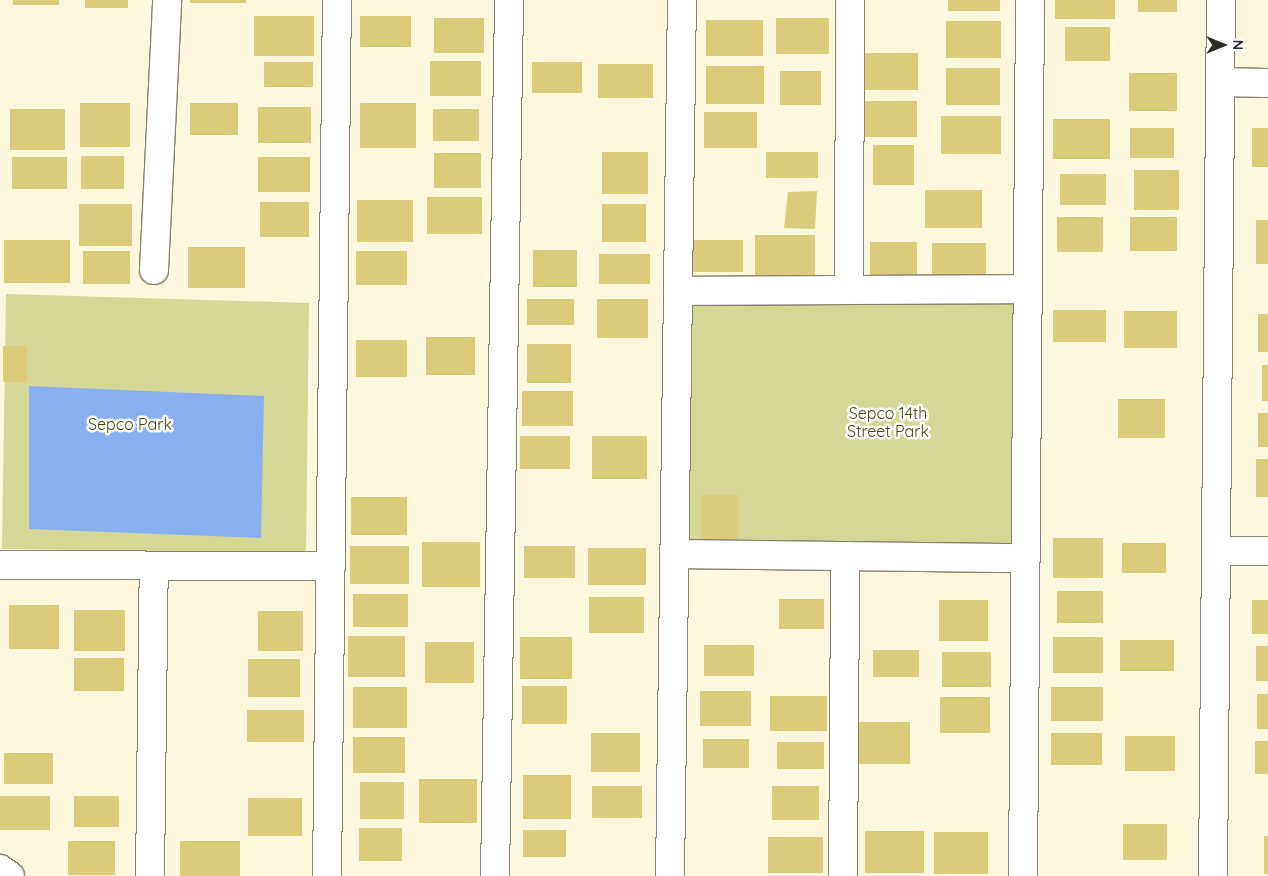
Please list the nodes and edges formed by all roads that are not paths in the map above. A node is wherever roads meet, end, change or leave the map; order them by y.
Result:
1 (167, 0) edge
2 (337, 0) edge
3 (509, 0) edge
4 (682, 0) edge
5 (850, 0) edge
6 (1030, 0) edge
7 (1222, 0) edge
8 (1221, 82) junction
9 (1268, 83) edge
10 (154, 270) dead end
11 (1028, 289) junction
12 (849, 290) junction
13 (678, 291) junction
14 (1216, 551) junction
15 (1268, 551) edge
16 (675, 554) junction
17 (845, 556) junction
18 (1026, 558) junction
19 (0, 565) edge
20 (154, 566) junction
21 (331, 566) junction
22 (0, 869) edge
23 (10, 876) edge
24 (150, 876) edge
25 (327, 876) edge
26 (495, 876) edge
27 (670, 876) edge
28 (843, 876) edge
29 (1023, 876) edge
30 (1213, 876) edge

1 - 10 street
2 - 21 street
3 - 26 street
4 - 13 street
5 - 12 street
6 - 11 street
7 - 8 street
8 - 9 street
8 - 14 street
11 - 12 street
11 - 18 street
12 - 13 street
13 - 16 street
14 - 15 street
14 - 30 street
16 - 17 street
16 - 27 street
17 - 18 street
17 - 28 street
18 - 29 street
19 - 20 street
20 - 21 street
20 - 24 street
21 - 25 street
22 - 23 street

